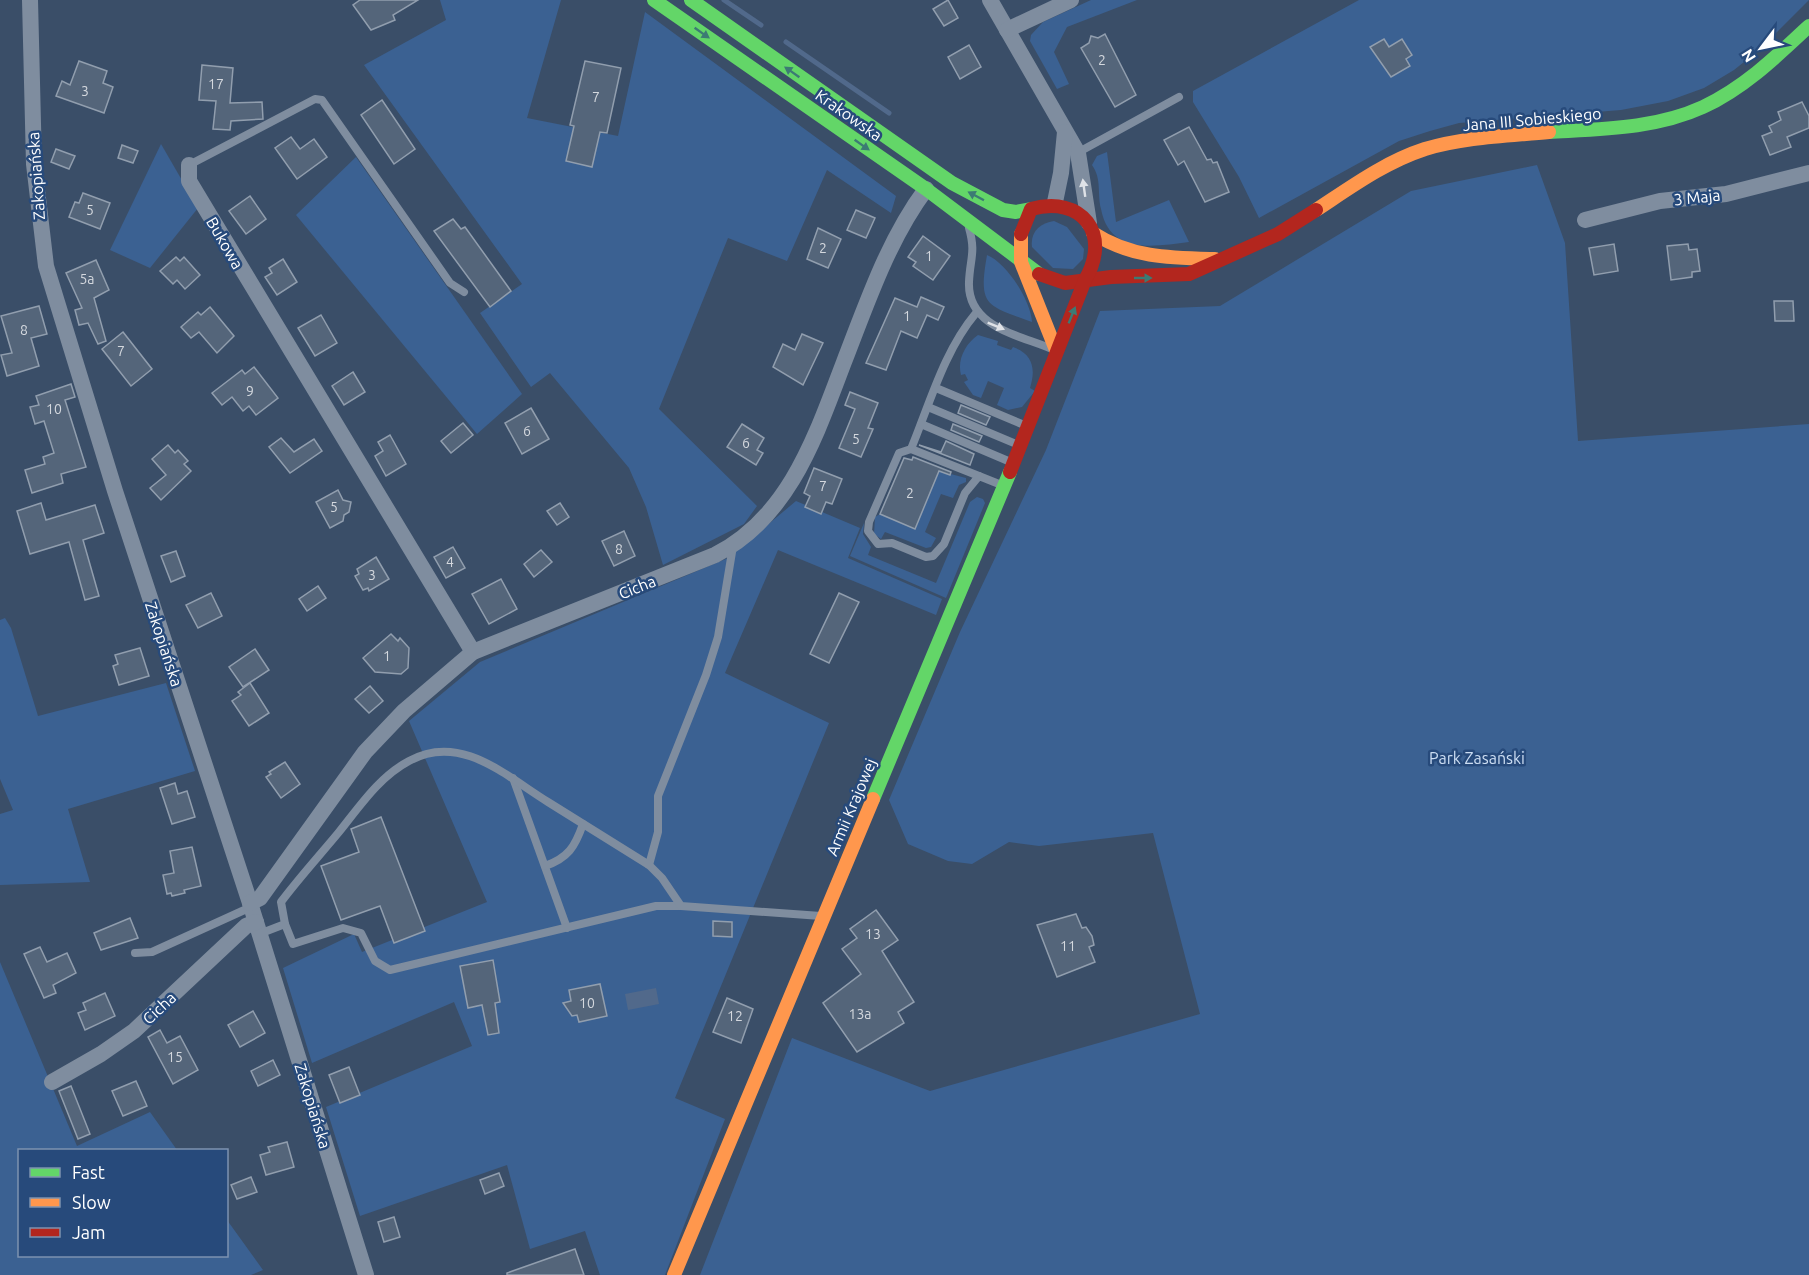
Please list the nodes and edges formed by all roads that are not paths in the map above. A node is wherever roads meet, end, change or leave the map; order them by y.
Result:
1 (30, 0) edge
2 (654, 0) edge
3 (691, 0) edge
4 (990, 0) edge
5 (1071, 0) edge
6 (1809, 26) edge
7 (1007, 30) junction
8 (1179, 97) dead end
9 (1070, 157) junction
10 (189, 165) joint
11 (1809, 173) edge
12 (927, 189) junction
13 (1055, 202) junction
14 (1031, 209) junction
15 (966, 218) junction
16 (1585, 220) dead end
17 (1091, 228) junction
18 (1219, 259) junction
19 (1021, 262) junction
20 (1085, 280) junction
21 (465, 292) dead end
22 (976, 313) junction
23 (1056, 350) junction
24 (936, 388) junction
25 (928, 407) junction
26 (921, 424) junction
27 (1029, 427) junction
28 (1021, 446) junction
29 (911, 449) junction
30 (1014, 463) junction
31 (979, 476) junction
32 (1004, 486) junction
33 (733, 546) junction
34 (473, 652) junction
35 (513, 777) junction
36 (583, 824) junction
37 (649, 865) junction
38 (545, 866) junction
39 (681, 906) junction
40 (254, 916) junction
41 (824, 916) junction
42 (285, 924) junction
43 (567, 928) junction
44 (135, 953) dead end
45 (52, 1082) dead end
46 (366, 1275) edge
47 (674, 1275) edge

1 - 40 street, Zakopiańska
2 -> 12 main road, Krakowska
14 -> 3 main road, Krakowska
4 - 7 street
5 - 7 street
6 - 18 main road, Jana III Sobieskiego
7 - 9 street
8 - 9 lane
9 - 13 street
17 -> 9 street
10 - 21 lane, Bukowa
10 - 34 street, Bukowa
11 - 16 street, 3 Maja
12 - 15 main road, Krakowska
12 - 33 street, Cicha
13 - 14 main road
13 - 17 main road
14 - 19 main road
15 - 19 main road, Krakowska
15 - 22 lane
17 - 18 main road, Jana III Sobieskiego
17 - 20 main road
20 -> 18 main road, Jana III Sobieskiego
19 - 20 main road
19 - 23 main road
23 -> 20 main road, Armii Krajowej
22 -> 23 lane
22 - 24 lane
23 - 27 main road, Armii Krajowej
24 - 25 lane
24 - 27 lane
25 - 26 lane
25 - 28 lane
26 - 29 lane
26 - 30 lane
27 - 28 main road, Armii Krajowej
28 - 30 main road, Armii Krajowej
29 - 31 lane
29 - 31 lane
30 - 32 main road, Armii Krajowej
31 - 32 lane
32 - 41 main road, Armii Krajowej
33 - 34 street, Cicha
33 - 37 lane
34 - 40 street, Cicha
35 - 36 lane
35 - 38 lane
35 - 42 lane
36 - 37 lane
36 - 38 lane
37 - 39 lane
38 - 43 lane
39 - 41 lane
39 - 43 lane
40 - 42 lane
40 - 44 lane
40 - 45 street, Cicha
40 - 46 street, Zakopiańska
41 - 47 main road, Armii Krajowej
42 - 43 lane

